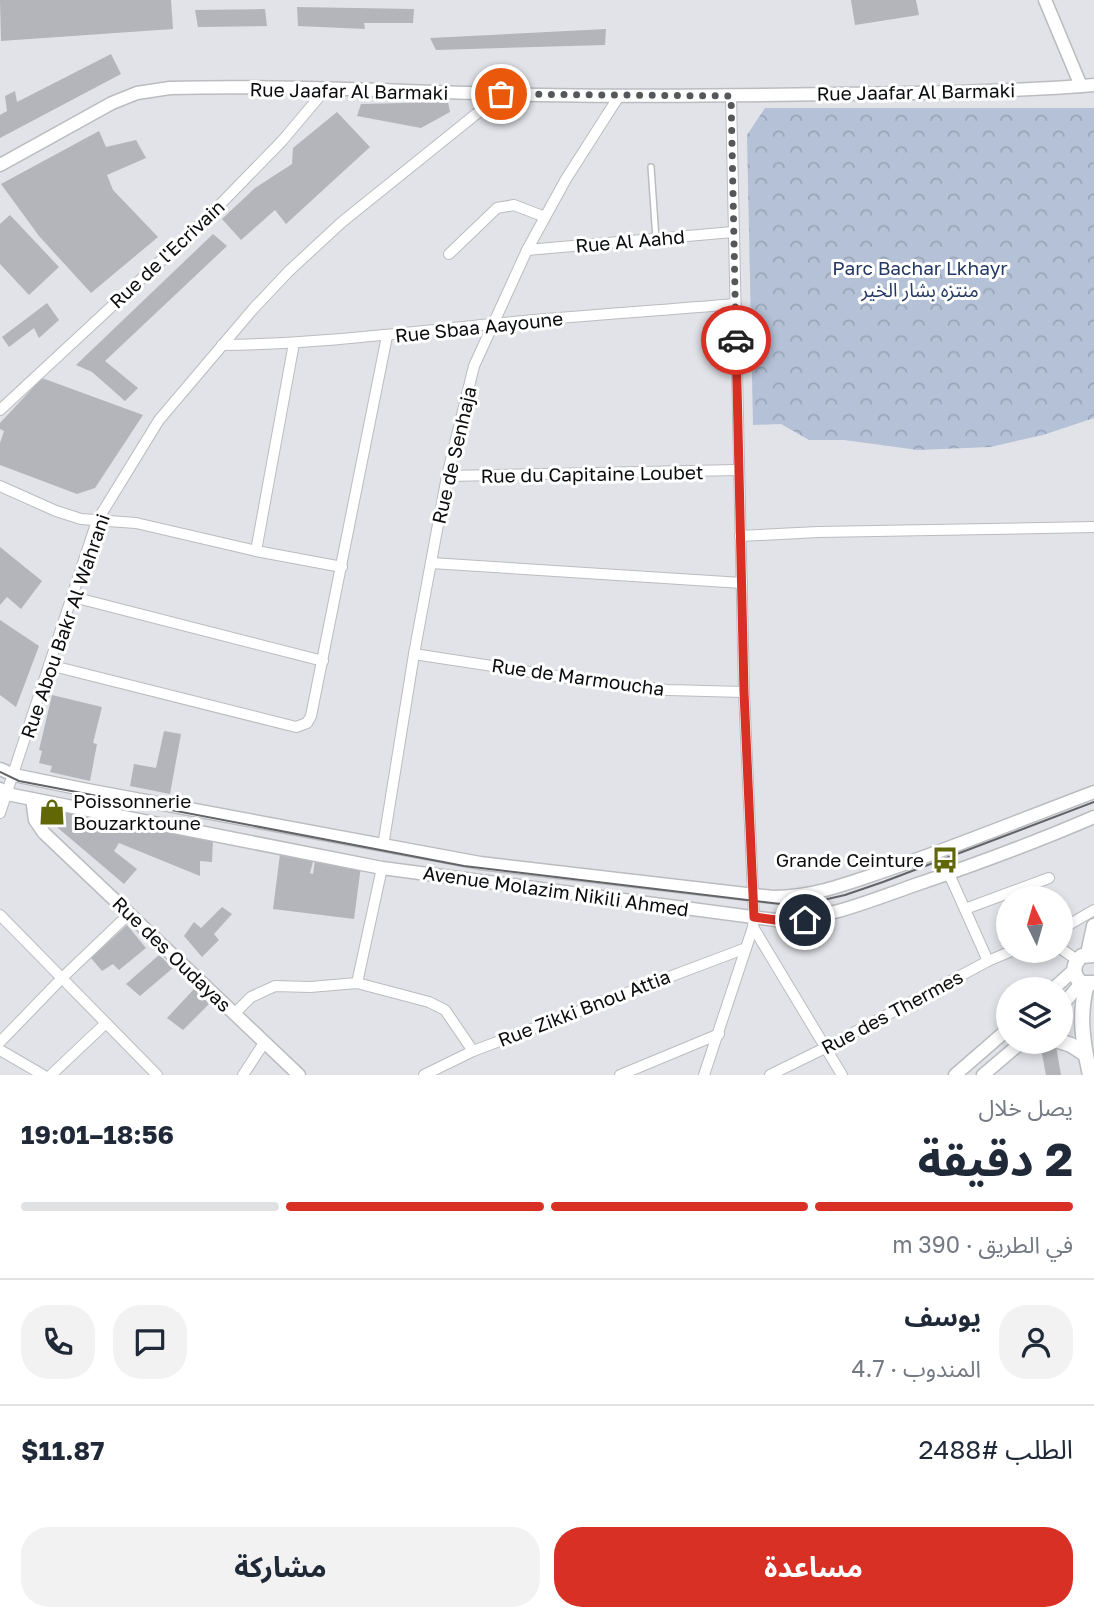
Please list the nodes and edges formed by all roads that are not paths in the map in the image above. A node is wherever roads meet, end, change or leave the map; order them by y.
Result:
1 (1045, 0) edge
2 (1087, 85) edge
3 (325, 90) junction
4 (501, 94) junction
5 (620, 96) junction
6 (731, 96) junction
7 (0, 165) edge
8 (651, 167) dead end
9 (545, 217) junction
10 (733, 232) junction
11 (656, 239) junction
12 (527, 250) junction
13 (449, 254) dead end
14 (735, 304) junction
15 (492, 324) junction
16 (387, 336) junction
17 (294, 343) junction
18 (222, 345) junction
19 (0, 410) edge
20 (738, 470) junction
21 (447, 476) junction
22 (0, 486) edge
23 (97, 521) junction
24 (1094, 527) edge
25 (740, 536) junction
26 (256, 551) junction
27 (430, 563) junction
28 (341, 567) junction
29 (742, 583) junction
30 (73, 597) junction
31 (414, 654) junction
32 (323, 661) junction
33 (49, 665) junction
34 (744, 692) junction
35 (0, 769) edge
36 (15, 775) junction
37 (4, 792) edge
38 (1094, 792) edge
39 (32, 799) junction
40 (46, 802) junction
41 (0, 813) edge
42 (1094, 817) edge
43 (44, 833) junction
44 (383, 846) junction
45 (382, 867) junction
46 (949, 874) junction
47 (1049, 878) dead end
48 (753, 894) junction
49 (965, 909) junction
50 (1094, 911) edge
51 (130, 913) junction
52 (0, 915) edge
53 (753, 922) junction
54 (1073, 923) edge
55 (1094, 926) edge
56 (746, 948) junction
57 (996, 958) edge
58 (988, 961) junction
59 (1085, 970) edge
60 (62, 978) junction
61 (357, 983) junction
62 (1073, 988) edge
63 (235, 1013) junction
64 (106, 1023) junction
65 (719, 1034) junction
66 (996, 1039) edge
67 (0, 1042) edge
68 (264, 1043) junction
69 (1073, 1046) edge
70 (825, 1048) junction
71 (0, 1050) edge
72 (473, 1051) junction
73 (1007, 1054) edge
74 (1085, 1054) junction
75 (43, 1075) edge
76 (51, 1075) edge
77 (157, 1075) edge
78 (243, 1075) edge
79 (299, 1075) edge
80 (424, 1075) edge
81 (620, 1075) edge
82 (704, 1075) edge
83 (770, 1075) edge
84 (842, 1075) edge
85 (955, 1075) edge
86 (982, 1075) edge
87 (1090, 1075) edge

1 - 2 street
2 - 6 street, Rue Jaafar Al Barmaki
3 - 4 street, Rue Jaafar Al Barmaki
3 - 7 street, Rue Jaafar Al Barmaki
3 - 19 street, Rue de l'Ecrivain
4 - 5 street, Rue Jaafar Al Barmaki
4 - 18 street, Rue Abou Bakr Al Wahrani
5 - 6 street, Rue Jaafar Al Barmaki
5 - 9 street, Rue de Senhaja
6 - 10 street
8 - 11 lane
9 - 12 street, Rue de Senhaja
9 - 13 street
10 - 11 street, Rue Al Aahd
10 - 14 street
11 - 12 street, Rue Al Aahd
12 - 15 street, Rue de Senhaja
14 - 15 street, Rue Sbaa Aayoune
14 - 20 street
15 - 16 street, Rue Sbaa Aayoune
15 - 21 street, Rue de Senhaja
16 - 17 street, Rue Sbaa Aayoune
16 - 28 street
17 - 18 street, Rue Sbaa Aayoune
17 - 26 street
18 - 23 street, Rue Abou Bakr Al Wahrani
20 - 21 street, Rue du Capitaine Loubet
20 - 25 street
21 - 27 street, Rue de Senhaja
22 - 23 street
23 - 26 street
23 - 30 street, Rue Abou Bakr Al Wahrani
24 - 25 street
25 - 29 street
26 - 28 street
27 - 29 street
27 - 31 street, Rue de Senhaja
28 - 32 street
29 - 34 street
30 - 32 street
30 - 33 street, Rue Abou Bakr Al Wahrani
31 - 34 street, Rue de Marmoucha
31 - 44 street, Rue de Senhaja
32 - 33 street
33 - 36 street, Rue Abou Bakr Al Wahrani
34 - 48 street
35 - 36 street
36 - 37 street, Rue Abou Bakr Al Wahrani
36 - 44 street, Avenue Molazim Nikili Ahmed
37 - 39 street, Avenue Molazim Nikili Ahmed
37 - 41 street, Rue Abou Bakr Al Wahrani
38 - 48 street, Avenue Molazim Nikili Ahmed
39 - 40 street, Avenue Molazim Nikili Ahmed
39 - 43 street, Rue des Oudayas
40 - 43 street
40 - 45 street, Avenue Molazim Nikili Ahmed
42 - 46 street, Avenue Molazim Nikili Ahmed
43 - 51 street, Rue des Oudayas
44 - 48 street, Avenue Molazim Nikili Ahmed
45 - 53 street, Avenue Molazim Nikili Ahmed
45 - 61 street
46 - 49 street
46 - 53 street, Avenue Molazim Nikili Ahmed
47 - 49 street
48 - 53 street
49 - 58 street
50 - 54 street
51 - 60 street
51 - 63 street, Rue des Oudayas
52 - 60 street
53 - 56 street
53 - 70 street
55 - 59 main road
56 - 65 street
56 - 72 street, Rue Zikki Bnou Attia
57 - 58 street, Rue des Thermes
58 - 70 street, Rue des Thermes
59 - 62 street
59 - 74 main road
60 - 64 street
60 - 67 street
61 - 63 street
61 - 72 street
63 - 68 street, Rue des Oudayas
64 - 76 street
64 - 77 street
65 - 81 street
65 - 82 street
66 - 85 street
68 - 78 street
68 - 79 street, Rue des Oudayas
69 - 74 main road
70 - 83 street, Rue des Thermes
70 - 84 street
71 - 75 street
72 - 80 street, Rue Zikki Bnou Attia
73 - 86 street
74 - 87 main road

